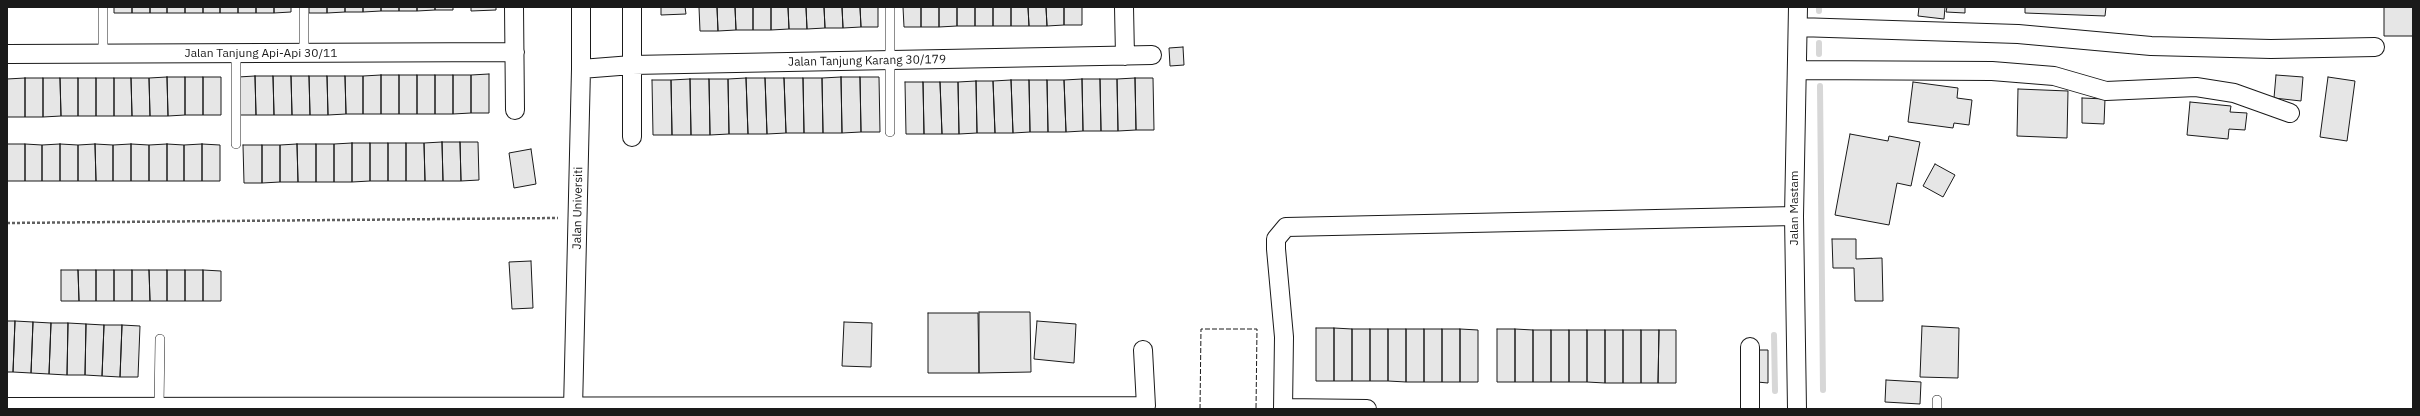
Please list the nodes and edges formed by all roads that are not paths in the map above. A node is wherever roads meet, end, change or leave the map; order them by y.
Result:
1 (103, 7) edge
2 (304, 7) edge
3 (514, 7) edge
4 (581, 7) edge
5 (632, 7) edge
6 (890, 7) edge
7 (1124, 7) edge
8 (1798, 7) edge
9 (1798, 27) junction
10 (2375, 47) dead end
11 (515, 52) junction
12 (7, 54) edge
13 (103, 55) junction
14 (236, 55) junction
15 (304, 55) junction
16 (1152, 55) dead end
17 (1125, 56) junction
18 (891, 60) junction
19 (632, 65) junction
20 (582, 68) junction
21 (1798, 70) junction
22 (515, 110) dead end
23 (2290, 113) dead end
24 (890, 132) dead end
25 (632, 137) dead end
26 (236, 144) dead end
27 (1794, 216) junction
28 (160, 339) dead end
29 (1750, 347) dead end
30 (1144, 350) dead end
31 (159, 407) junction
32 (16, 408) edge
33 (512, 408) edge
34 (573, 408) edge
35 (1283, 409) edge
36 (1367, 409) edge
37 (1750, 409) edge
38 (1797, 409) edge

1 - 13 lane
2 - 15 lane
3 - 11 street
4 - 20 street, Jalan Universiti
5 - 19 street
6 - 18 lane
7 - 17 street
8 - 9 street, Jalan Mastam
9 - 10 street
9 - 21 street, Jalan Mastam
11 - 15 street, Jalan Tanjung Api-Api 30/11
11 - 22 street
12 - 13 street, Jalan Tanjung Api-Api 30/11
13 - 14 street, Jalan Tanjung Api-Api 30/11
14 - 15 street, Jalan Tanjung Api-Api 30/11
14 - 26 lane
16 - 17 street, Jalan Tanjung Karang 30/179
17 - 18 street, Jalan Tanjung Karang 30/179
18 - 19 street, Jalan Tanjung Karang 30/179
18 - 24 lane
19 - 20 street, Jalan Tanjung Karang 30/179
19 - 25 street
20 - 34 street, Jalan Universiti
21 - 23 street
21 - 27 street, Jalan Mastam
27 - 35 street
27 - 38 street, Jalan Mastam
28 - 31 lane
29 - 37 street
30 - 34 street
31 - 32 street
31 - 33 street
33 - 34 street
35 - 36 street

